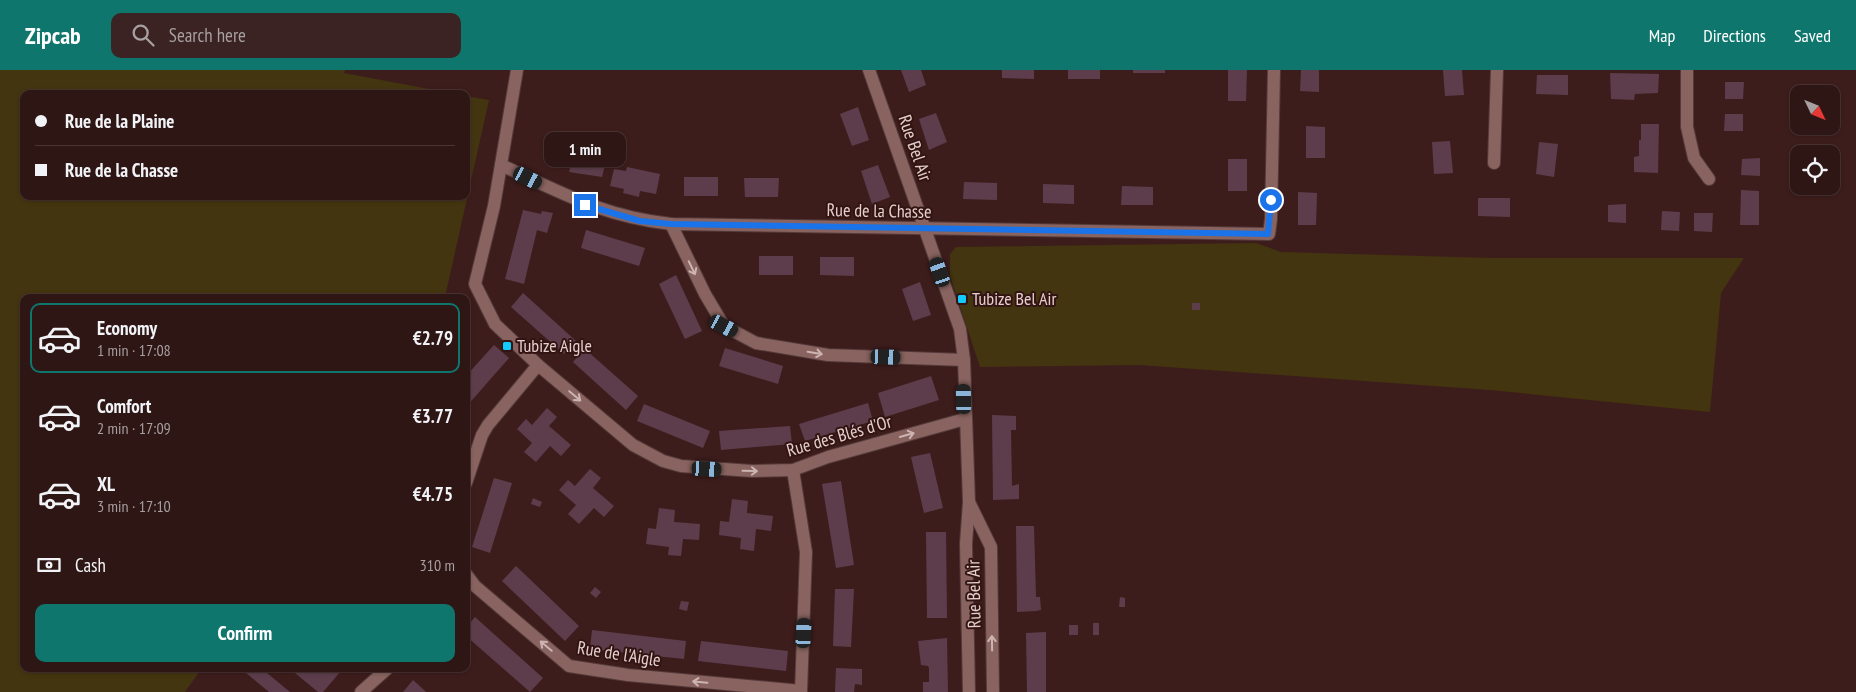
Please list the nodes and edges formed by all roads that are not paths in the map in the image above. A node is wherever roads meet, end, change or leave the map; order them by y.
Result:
1 (517, 70) edge
2 (869, 70) edge
3 (1274, 70) edge
4 (1497, 70) edge
5 (1687, 70) edge
6 (1494, 163) dead end
7 (501, 165) junction
8 (1709, 179) dead end
9 (671, 224) junction
10 (925, 229) junction
11 (964, 360) junction
12 (538, 365) junction
13 (965, 419) junction
14 (793, 470) junction
15 (470, 471) edge
16 (969, 502) junction
17 (471, 590) edge
18 (384, 672) edge
19 (361, 692) edge
20 (801, 692) edge
21 (969, 692) edge
22 (993, 692) edge

1 - 7 street, Rue des Blés d'Or
2 - 10 street, Rue Bel Air
3 - 10 street, Rue de la Chasse
4 - 6 street
5 - 8 street
7 - 9 street, Rue de la Chasse
7 - 12 street, Rue des Blés d'Or
9 - 10 street, Rue de la Chasse
9 -> 11 street
10 - 11 street, Rue Bel Air
11 - 13 street, Rue Bel Air
12 -> 14 street, Rue des Blés d'Or
12 - 15 street
14 -> 13 street, Rue des Blés d'Or
13 - 16 street, Rue Bel Air
14 - 20 street
16 - 21 street, Rue Bel Air
22 -> 16 street, Rue Bel Air
20 -> 17 street, Rue de l'Aigle
18 - 19 street

